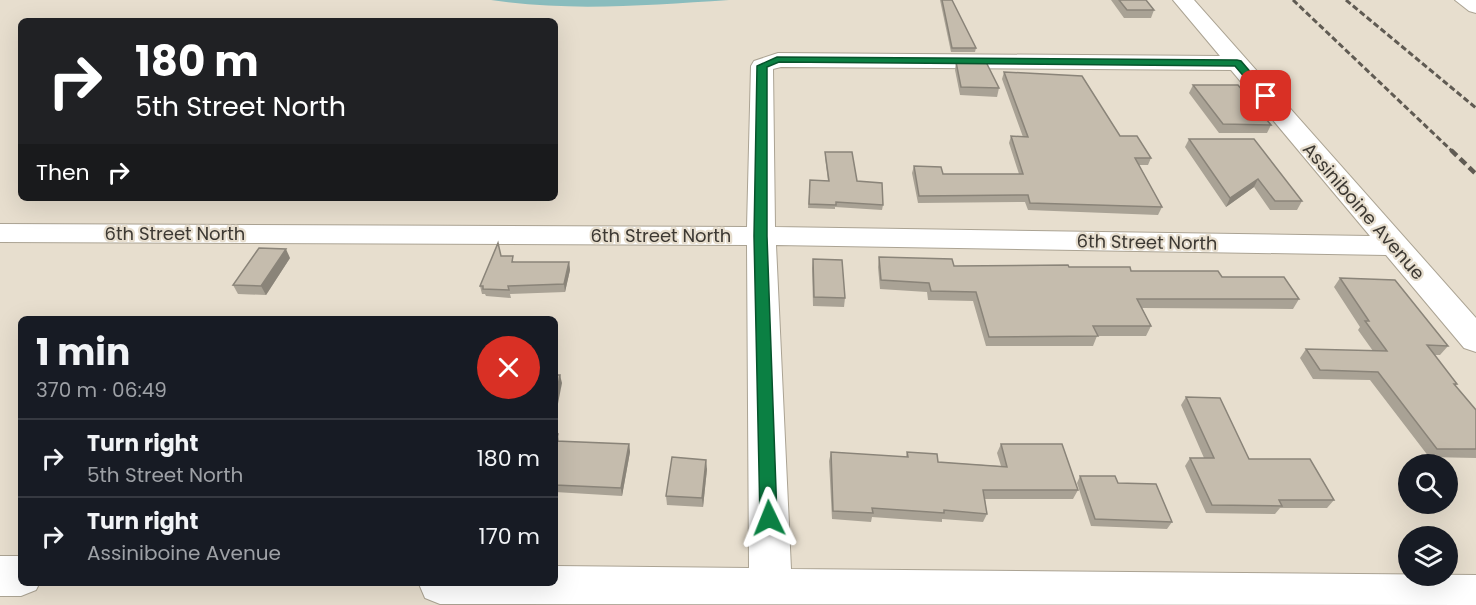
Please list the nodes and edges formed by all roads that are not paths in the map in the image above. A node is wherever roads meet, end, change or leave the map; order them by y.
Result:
1 (1183, 0) edge
2 (1466, 0) edge
3 (1476, 7) edge
4 (1237, 63) junction
5 (0, 232) edge
6 (761, 236) junction
7 (1394, 246) junction
8 (1476, 340) edge
9 (0, 576) edge
10 (18, 576) edge
11 (491, 586) edge
12 (1476, 596) edge
13 (771, 597) edge

1 - 4 street, Assiniboine Avenue
2 - 3 street
4 - 6 street
4 - 7 street, Assiniboine Avenue
5 - 6 street, 6th Street North
6 - 7 street, 6th Street North
6 - 13 street
7 - 8 street, Assiniboine Avenue
9 - 10 street
11 - 13 street
12 - 13 street

